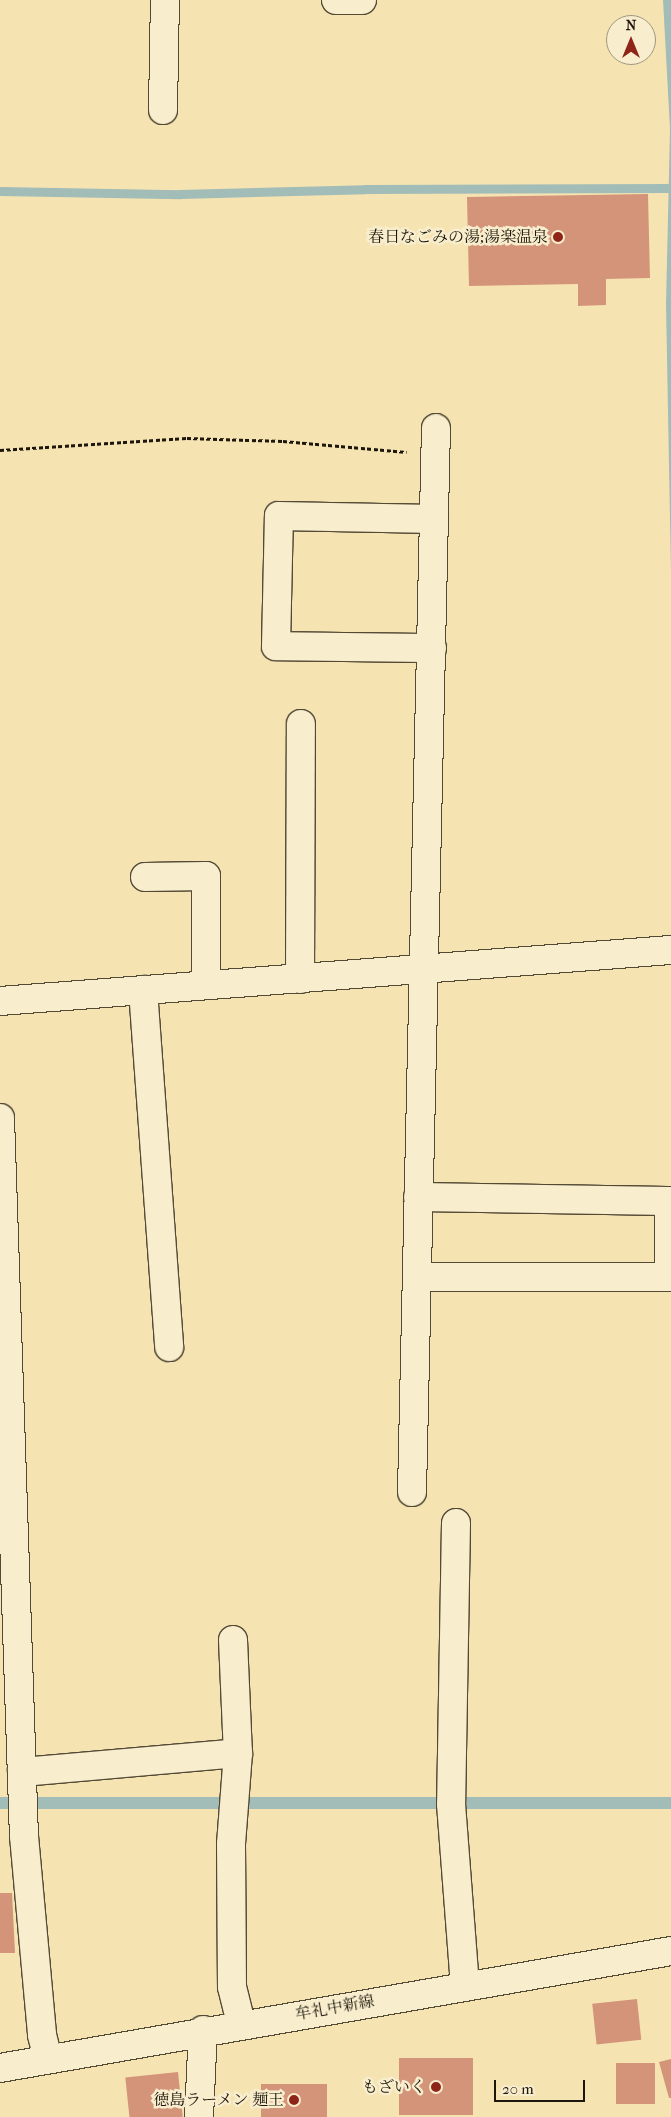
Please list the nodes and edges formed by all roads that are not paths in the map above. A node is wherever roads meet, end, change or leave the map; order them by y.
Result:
1 (165, 0) edge
2 (336, 0) edge
3 (362, 0) edge
4 (162, 110) dead end
5 (436, 441) road end
6 (434, 519) junction
7 (432, 648) junction
8 (301, 724) dead end
9 (145, 878) dead end
10 (669, 950) edge
11 (424, 969) junction
12 (300, 978) junction
13 (206, 985) junction
14 (142, 990) junction
15 (0, 1001) edge
16 (0, 1118) edge
17 (418, 1197) junction
18 (416, 1277) junction
19 (2, 1286) edge
20 (169, 1346) dead end
21 (5, 1450) edge
22 (412, 1492) dead end
23 (456, 1524) dead end
24 (7, 1552) edge
25 (234, 1640) dead end
26 (238, 1753) junction
27 (22, 1772) junction
28 (671, 1951) edge
29 (465, 1986) junction
30 (240, 2024) junction
31 (203, 2030) junction
32 (48, 2059) junction
33 (0, 2068) edge
34 (199, 2117) edge

1 - 4 street
2 - 3 street
5 - 6 street
6 - 7 street
6 - 7 street
7 - 11 street
8 - 12 street
9 - 13 street
10 - 11 street
11 - 12 street
11 - 17 street
12 - 13 street
13 - 14 street
14 - 15 street
14 - 20 street
16 - 19 street
17 - 18 street
17 - 18 street
18 - 22 street
19 - 21 street
21 - 24 street
23 - 29 street
24 - 27 street
25 - 26 street
26 - 27 street
26 - 30 street
27 - 32 street
28 - 29 street, 牟礼中新線
29 - 30 street, 牟礼中新線
30 - 31 street, 牟礼中新線
31 - 32 street, 牟礼中新線
31 - 34 street
32 - 33 street, 牟礼中新線

